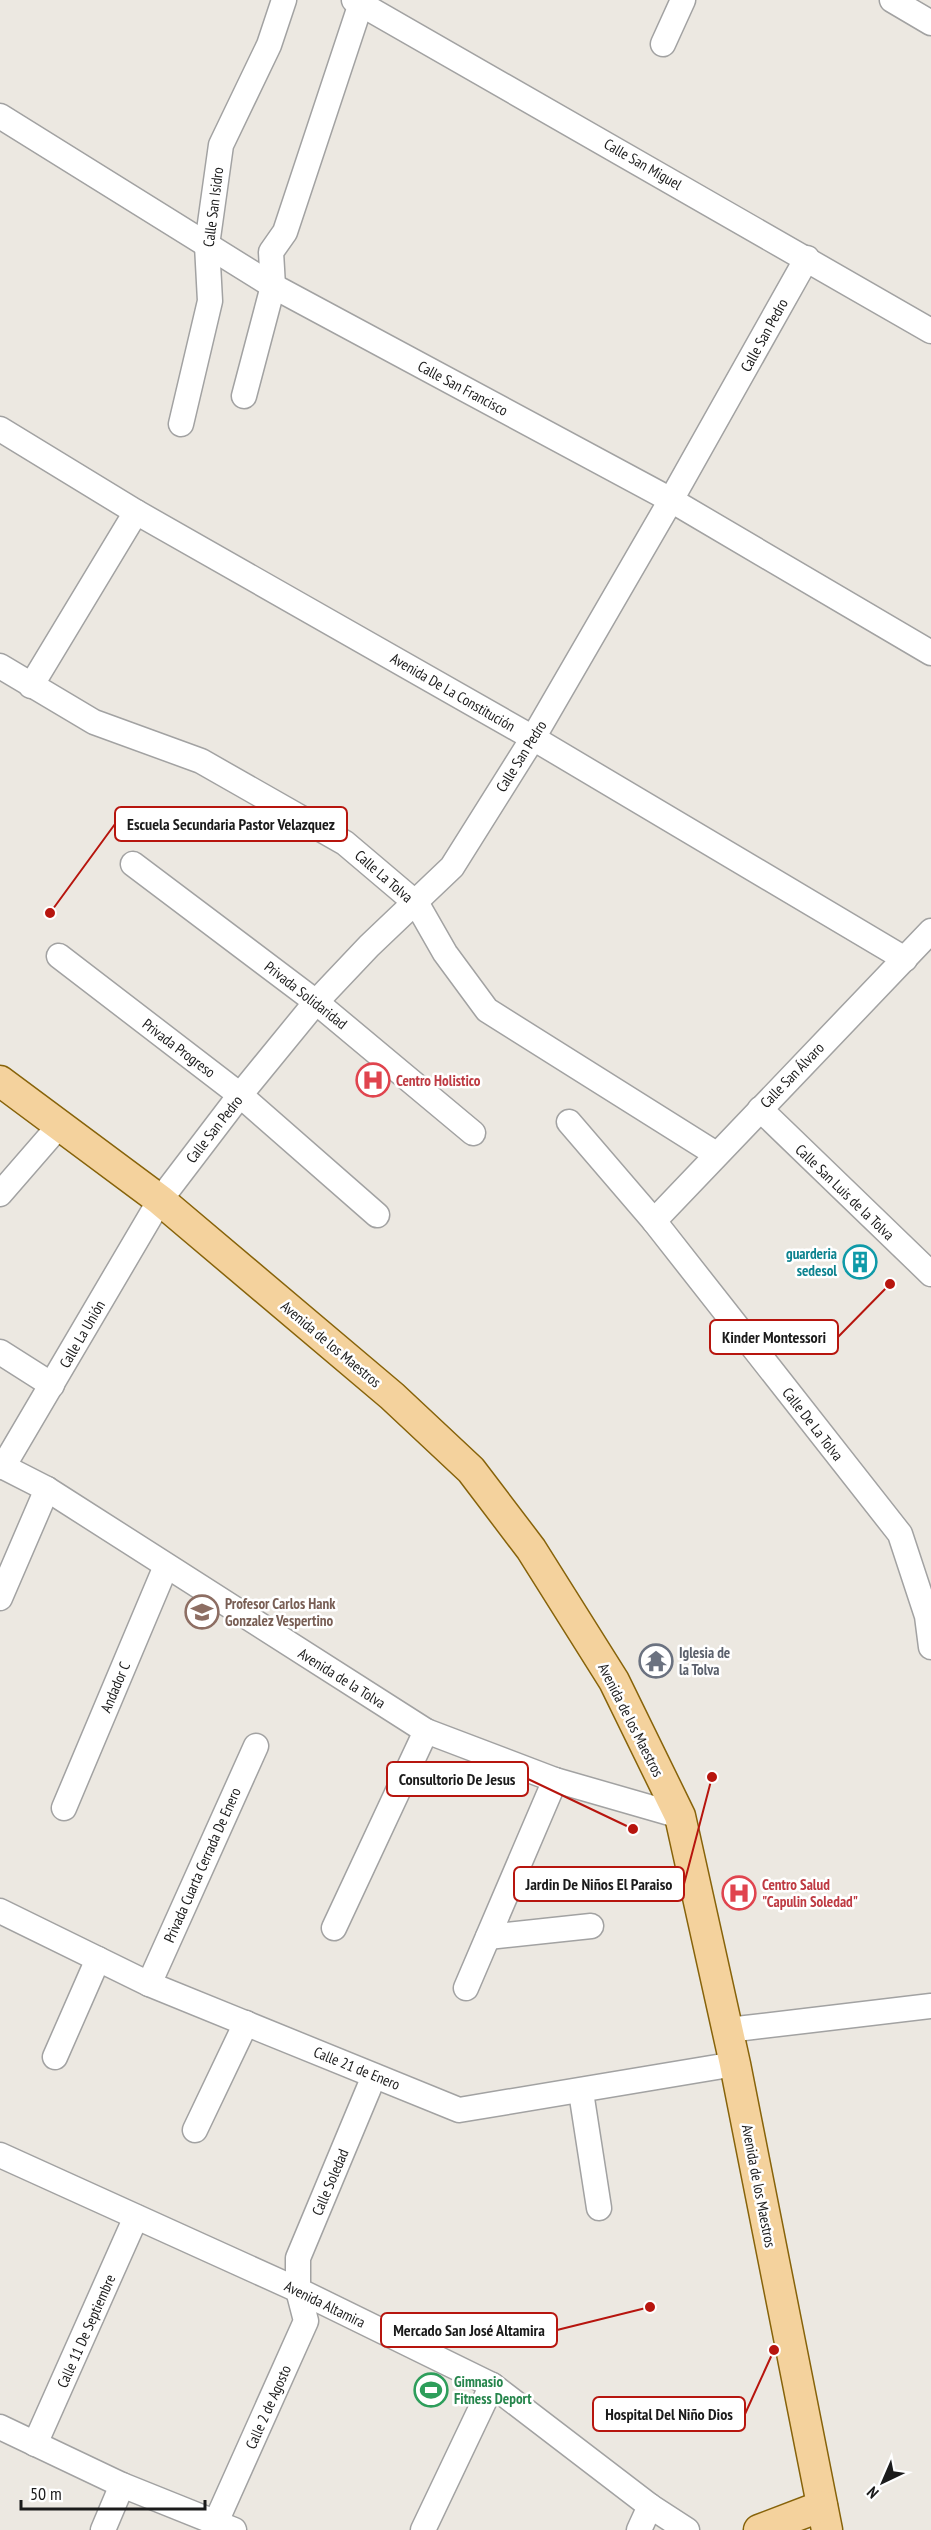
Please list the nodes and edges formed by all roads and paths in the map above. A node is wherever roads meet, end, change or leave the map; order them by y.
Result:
1 (284, 0) edge
2 (683, 0) edge
3 (892, 0) edge
4 (359, 1) edge
5 (931, 23) edge
6 (663, 44) dead end
7 (0, 116) edge
8 (207, 245) junction
9 (807, 258) junction
10 (273, 286) junction
11 (931, 331) edge
12 (244, 396) dead end
13 (181, 424) dead end
14 (0, 429) edge
15 (671, 500) junction
16 (136, 512) junction
17 (931, 654) edge
18 (0, 666) edge
19 (31, 686) junction
20 (533, 738) junction
21 (134, 864) dead end
22 (417, 904) junction
23 (931, 931) edge
24 (59, 956) dead end
25 (905, 958) junction
26 (316, 1002) junction
27 (0, 1081) edge
28 (240, 1095) junction
29 (760, 1109) junction
30 (569, 1122) dead end
31 (59, 1126) junction
32 (473, 1133) dead end
33 (716, 1154) junction
34 (0, 1194) edge
35 (160, 1200) junction
36 (377, 1215) dead end
37 (654, 1221) junction
38 (931, 1274) edge
39 (0, 1352) edge
40 (52, 1385) junction
41 (2, 1466) edge
42 (47, 1489) junction
43 (166, 1566) junction
44 (0, 1598) edge
45 (931, 1647) edge
46 (426, 1731) junction
47 (256, 1746) dead end
48 (555, 1780) junction
49 (64, 1808) dead end
50 (680, 1816) junction
51 (0, 1911) edge
52 (591, 1926) dead end
53 (334, 1928) dead end
54 (488, 1937) junction
55 (98, 1959) junction
56 (149, 1984) junction
57 (466, 1988) dead end
58 (931, 2006) edge
59 (246, 2023) junction
60 (728, 2030) junction
61 (55, 2057) dead end
62 (735, 2064) junction
63 (374, 2076) junction
64 (582, 2092) junction
65 (195, 2130) dead end
66 (0, 2155) edge
67 (599, 2208) dead end
68 (136, 2217) junction
69 (298, 2290) junction
70 (492, 2385) junction
71 (0, 2427) edge
72 (35, 2445) junction
73 (122, 2485) junction
74 (650, 2506) junction
75 (824, 2518) edge
76 (225, 2526) edge
77 (103, 2530) edge
78 (423, 2530) edge
79 (639, 2530) edge
80 (687, 2530) edge
81 (759, 2530) edge

1 - 8 street, Calle San Isidro
2 - 6 street
3 - 5 street
4 - 9 street, Calle San Miguel
4 - 10 street
7 - 8 street, Calle San Francisco
8 - 10 street, Calle San Francisco
8 - 13 street, Calle San Isidro
9 - 11 street, Calle San Miguel
9 - 15 street, Calle San Pedro
10 - 12 street
10 - 15 street, Calle San Francisco
14 - 16 street, Avenida De La Constitución
15 - 17 street, Calle San Francisco
15 - 20 street, Calle San Pedro
16 - 19 street
16 - 20 street, Avenida De La Constitución
18 - 19 street, Calle La Tolva
19 - 22 street, Calle La Tolva
20 - 22 street, Calle San Pedro
20 - 25 street, Avenida De La Constitución
21 - 26 street, Privada Solidaridad
22 - 26 street, Calle San Pedro
22 - 33 street, Calle La Tolva
23 - 25 street, Calle San Álvaro
24 - 28 street, Privada Progreso
25 - 29 street, Calle San Álvaro
26 - 28 street, Calle San Pedro
26 - 32 street, Privada Solidaridad
27 - 31 main road, Avenida de los Maestros
28 - 35 street, Calle San Pedro
28 - 36 street, Privada Progreso
29 - 33 street, Calle San Álvaro
29 - 38 street, Calle San Luis de la Tolva
30 - 37 street, Calle De La Tolva
31 - 34 street
31 - 35 main road, Avenida de los Maestros
33 - 37 street, Calle San Álvaro
35 - 40 street, Calle La Unión
35 - 50 main road, Avenida de los Maestros
37 - 45 street, Calle De La Tolva
39 - 40 street
40 - 41 street, Calle La Unión
41 - 42 street, Avenida de la Tolva
42 - 43 street, Avenida de la Tolva
42 - 44 street
43 - 46 street, Avenida de la Tolva
43 - 49 street, Andador C
46 - 48 street, Avenida de la Tolva
46 - 53 street
47 - 56 street, Privada Cuarta Cerrada De Enero
48 - 50 street, Avenida de la Tolva
48 - 54 street
50 - 60 main road, Avenida de los Maestros
51 - 55 street, Calle 21 de Enero
52 - 54 street
54 - 57 street
55 - 56 street, Calle 21 de Enero
55 - 61 street
56 - 59 street, Calle 21 de Enero
58 - 60 street
59 - 63 street, Calle 21 de Enero
59 - 65 street
60 - 62 main road, Avenida de los Maestros
62 - 64 street, Calle 21 de Enero
62 - 75 main road, Avenida de los Maestros
63 - 64 street, Calle 21 de Enero
63 - 69 street, Calle Soledad
64 - 67 street
66 - 68 street, Avenida Altamira
68 - 69 street, Avenida Altamira
68 - 72 street, Calle 11 De Septiembre
69 - 70 street, Avenida Altamira
69 - 76 street, Calle 2 de Agosto
70 - 74 street, Avenida Altamira
70 - 78 street
71 - 72 street
72 - 73 street
73 - 76 street
73 - 77 street
74 - 79 street
74 - 80 street, Avenida Altamira
75 - 81 main road

